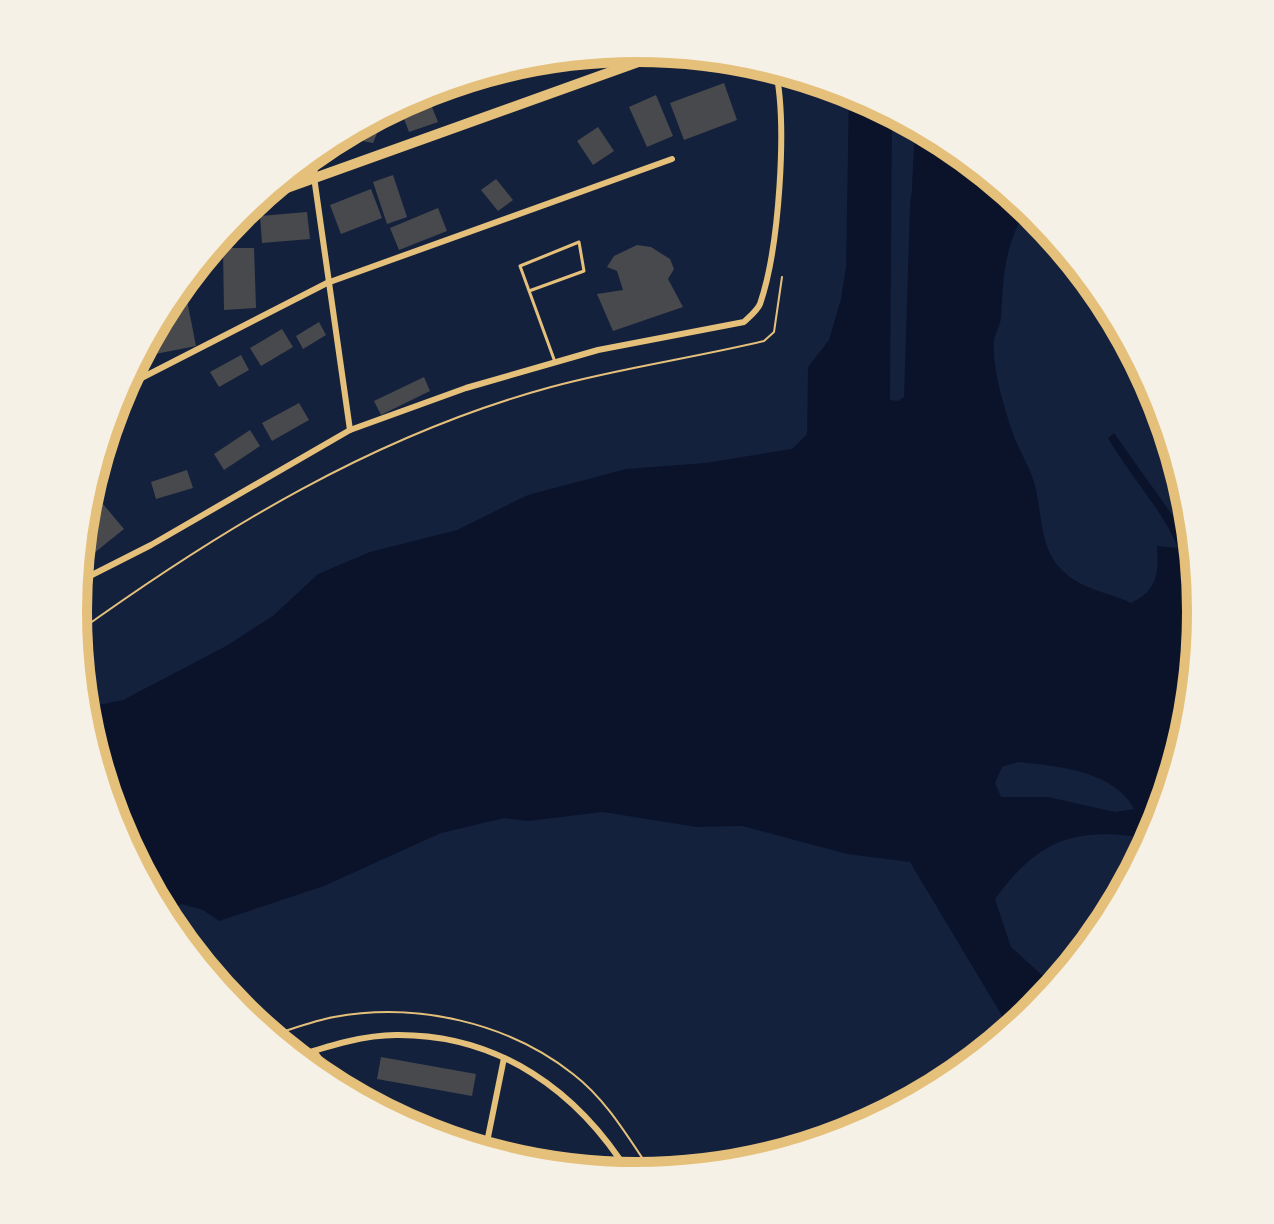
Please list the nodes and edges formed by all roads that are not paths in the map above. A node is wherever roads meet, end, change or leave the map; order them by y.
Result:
1 (638, 62) edge
2 (776, 80) edge
3 (672, 159) dead end
4 (315, 166) edge
5 (314, 177) junction
6 (288, 187) edge
7 (327, 283) junction
8 (529, 291) junction
9 (556, 362) junction
10 (139, 379) edge
11 (350, 430) junction
12 (88, 577) edge
13 (314, 1051) junction
14 (308, 1053) edge
15 (504, 1058) junction
16 (322, 1062) edge
17 (487, 1141) edge
18 (620, 1162) edge

1 - 5 highway
2 - 9 street
3 - 7 street
4 - 5 street
5 - 6 highway
5 - 7 street
7 - 10 street
7 - 11 street
8 - 8 lane
8 - 9 lane
9 - 11 street
11 - 12 street
13 - 14 street
13 - 15 street
13 - 16 street
15 - 17 street
15 - 18 street

